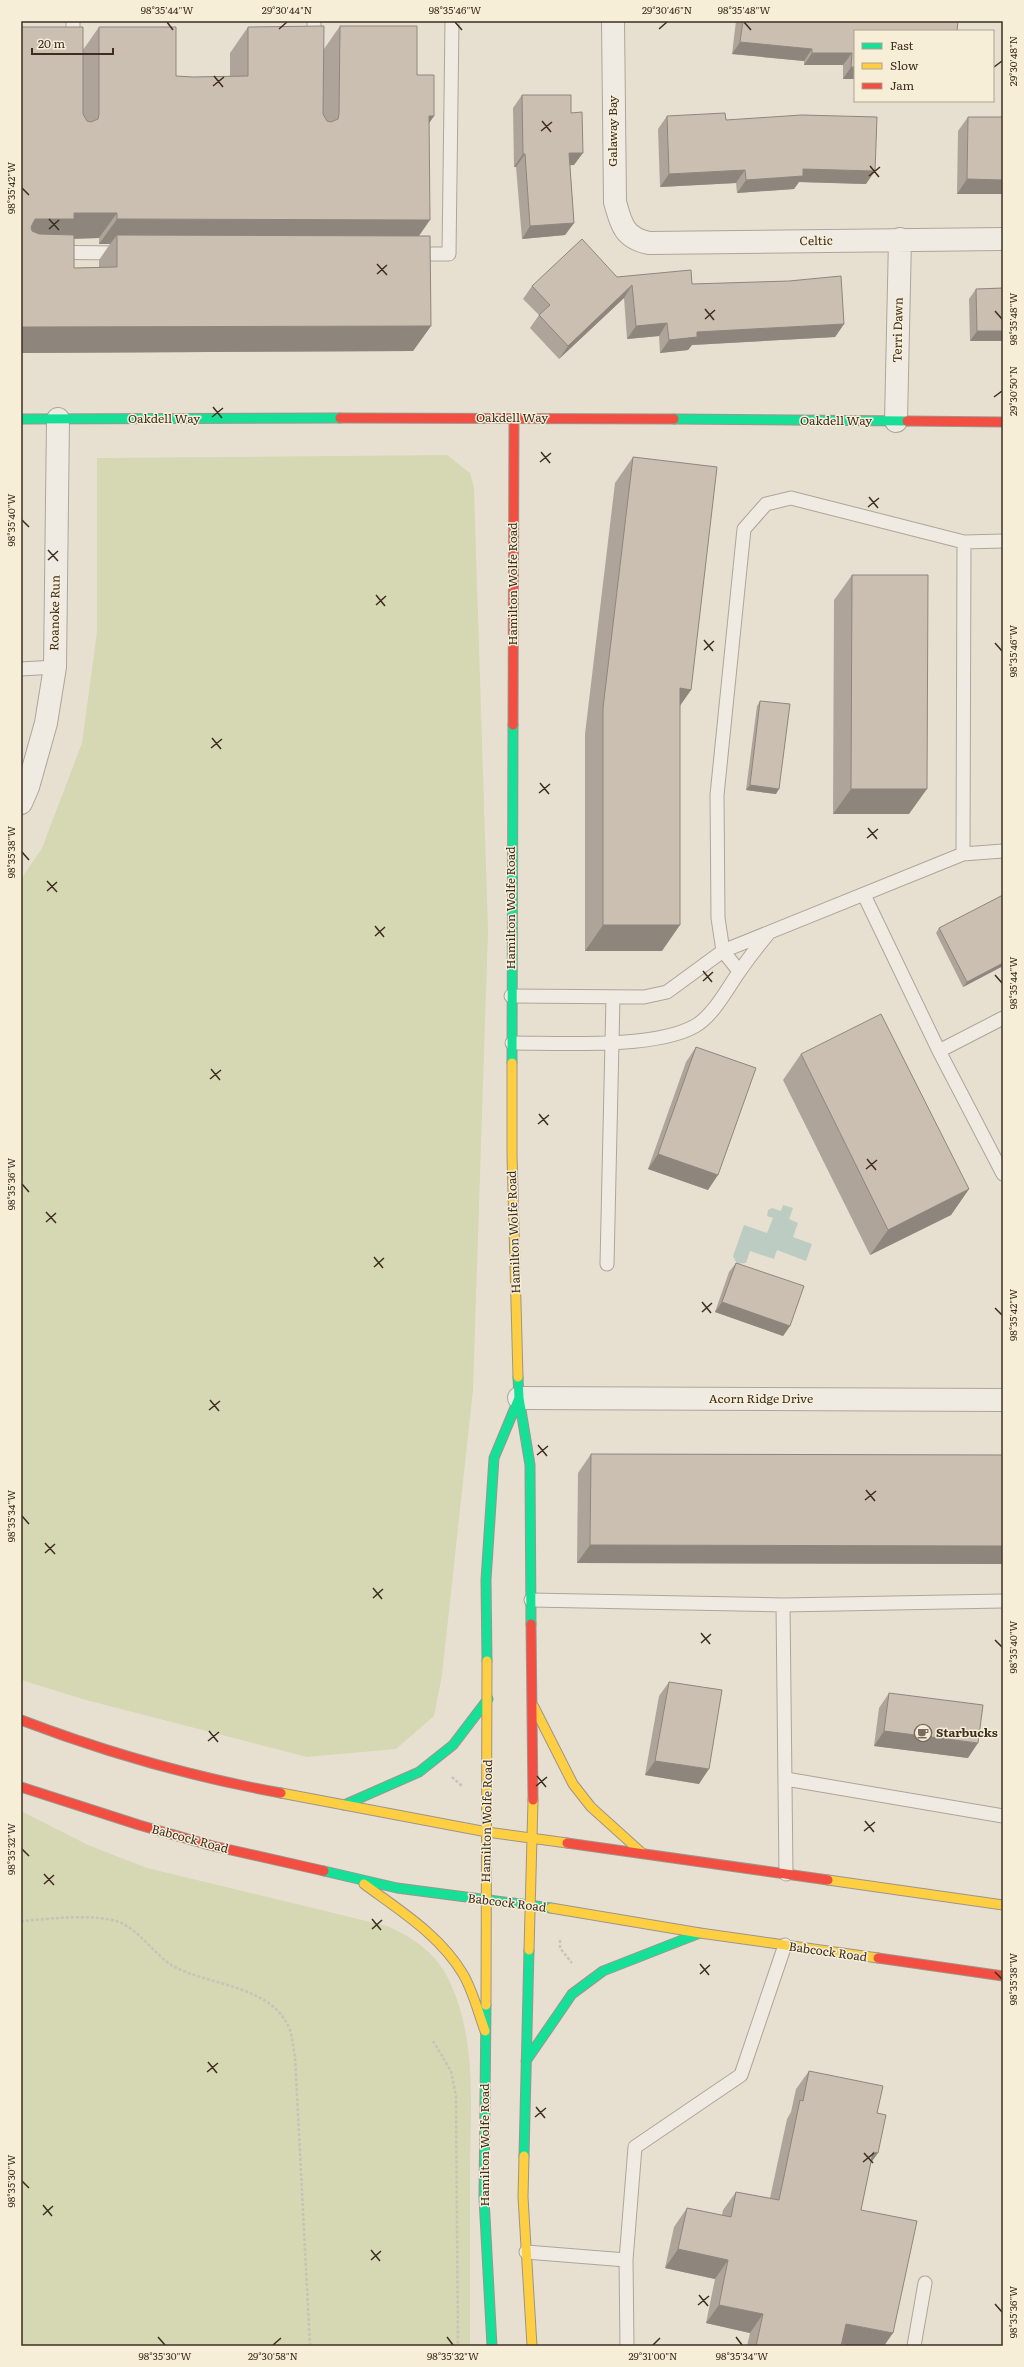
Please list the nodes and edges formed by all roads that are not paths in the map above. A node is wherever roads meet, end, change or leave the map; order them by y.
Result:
1 (73, 21) edge
2 (314, 21) edge
3 (452, 21) edge
4 (613, 21) edge
5 (313, 53) edge
6 (73, 61) edge
7 (631, 235) joint
8 (900, 239) junction
9 (1003, 239) edge
10 (21, 252) edge
11 (132, 253) edge
12 (401, 254) edge
13 (514, 418) junction
14 (21, 419) edge
15 (58, 419) junction
16 (896, 421) junction
17 (1003, 422) edge
18 (1003, 541) edge
19 (964, 542) junction
20 (55, 667) junction
21 (21, 669) edge
22 (21, 803) edge
23 (1003, 851) edge
24 (963, 854) junction
25 (864, 895) junction
26 (768, 934) junction
27 (722, 951) junction
28 (739, 971) junction
29 (511, 996) junction
30 (613, 997) junction
31 (1003, 1018) edge
32 (614, 1042) junction
33 (512, 1043) junction
34 (939, 1051) junction
35 (1003, 1174) edge
36 (607, 1264) dead end
37 (519, 1398) junction
38 (1003, 1400) edge
39 (531, 1600) junction
40 (1003, 1601) edge
41 (783, 1605) junction
42 (488, 1699) junction
43 (534, 1707) junction
44 (21, 1720) edge
45 (786, 1779) junction
46 (21, 1787) edge
47 (344, 1805) junction
48 (1003, 1816) edge
49 (487, 1832) junction
50 (533, 1838) junction
51 (642, 1853) junction
52 (786, 1874) junction
53 (356, 1879) junction
54 (486, 1899) junction
55 (531, 1905) junction
56 (1003, 1905) edge
57 (700, 1933) junction
58 (785, 1945) junction
59 (1003, 1976) edge
60 (485, 2031) junction
61 (526, 2062) junction
62 (526, 2252) junction
63 (626, 2260) junction
64 (925, 2283) dead end
65 (492, 2346) edge
66 (532, 2346) edge
67 (627, 2346) edge
68 (914, 2346) edge

1 - 6 lane
2 - 5 lane
3 - 12 lane
4 - 7 street, Galaway Bay
7 - 8 street, Celtic
8 - 9 street, Celtic
8 - 16 street, Terri Dawn
10 - 11 lane
13 - 15 street, Oakdell Way
13 - 16 street, Oakdell Way
13 - 29 street, Hamilton Wolfe Road
14 - 15 street, Oakdell Way
15 - 20 street, Roanoke Run
16 - 17 street, Oakdell Way
18 - 19 lane
19 - 24 lane
19 - 27 lane
20 - 21 lane
20 - 22 street, Roanoke Run
23 - 24 lane
24 - 25 lane
25 - 26 lane
25 - 34 lane
26 - 27 lane
26 - 28 lane
27 - 28 lane
27 - 30 lane
28 - 32 lane
29 - 30 lane
29 - 33 street, Hamilton Wolfe Road
30 - 32 lane
31 - 34 lane
32 - 33 lane
32 - 36 lane
33 - 37 street, Hamilton Wolfe Road
34 - 35 lane
37 - 38 street, Acorn Ridge Drive
37 - 39 street, Hamilton Wolfe Road
37 - 42 street, Hamilton Wolfe Road
39 - 41 lane
39 - 43 street, Hamilton Wolfe Road
40 - 41 lane
41 - 45 lane
42 - 47 street
42 - 49 street, Hamilton Wolfe Road
43 - 50 street, Hamilton Wolfe Road
43 - 51 street
44 - 47 street
45 - 48 lane
45 - 52 lane
46 - 53 street, Babcock Road
47 - 49 street
49 - 50 street
49 - 54 street, Hamilton Wolfe Road
50 - 51 street
50 - 55 street, Hamilton Wolfe Road
51 - 52 street
52 - 56 street
53 - 54 street, Babcock Road
53 - 60 street
54 - 55 street, Babcock Road
54 - 60 street, Hamilton Wolfe Road
55 - 57 street, Babcock Road
55 - 61 street, Hamilton Wolfe Road
57 - 58 street, Babcock Road
57 - 61 street
58 - 59 street, Babcock Road
58 - 63 lane
60 - 65 street, Hamilton Wolfe Road
61 - 62 street, Hamilton Wolfe Road
62 - 63 lane
62 - 66 street, Hamilton Wolfe Road
63 - 67 lane
64 - 68 lane

